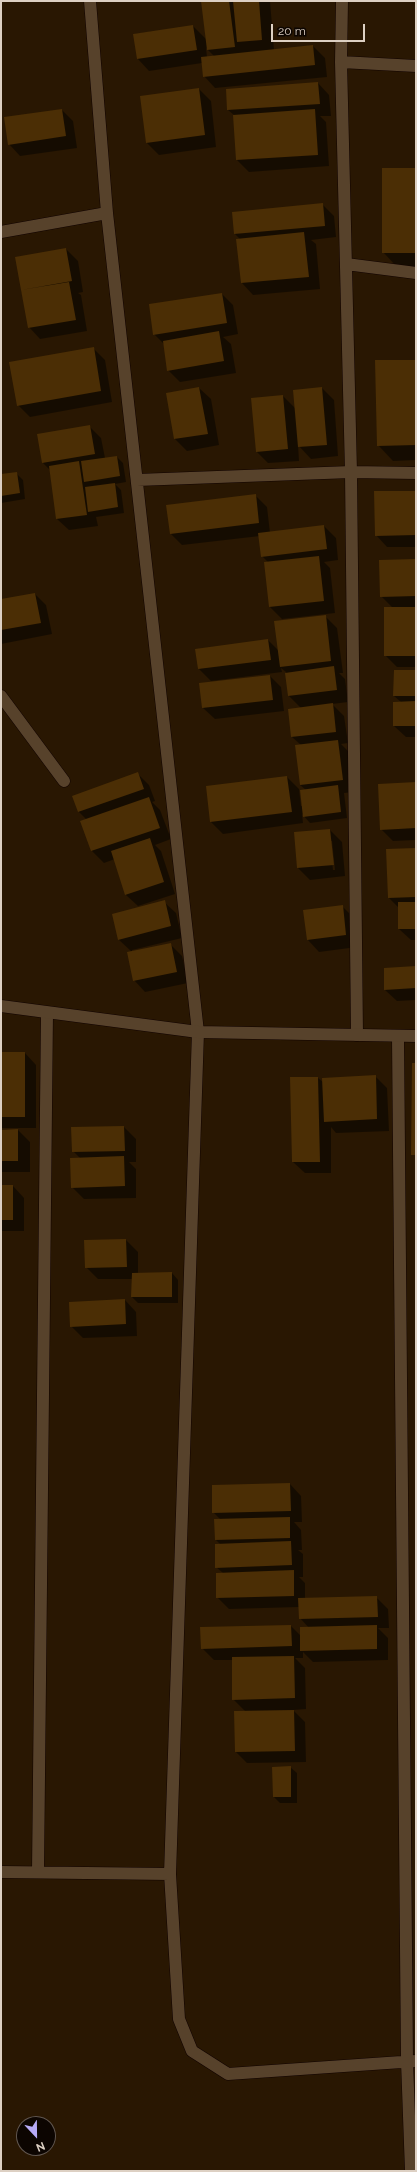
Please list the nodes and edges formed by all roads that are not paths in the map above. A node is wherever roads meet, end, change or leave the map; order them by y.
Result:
1 (90, 1) edge
2 (342, 1) edge
3 (341, 62) junction
4 (416, 66) edge
5 (107, 213) junction
6 (1, 232) edge
7 (346, 264) junction
8 (416, 272) edge
9 (351, 472) junction
10 (416, 473) edge
11 (137, 480) junction
12 (1, 696) edge
13 (64, 781) dead end
14 (1, 1006) edge
15 (47, 1013) junction
16 (198, 1032) junction
17 (357, 1036) junction
18 (416, 1036) edge
19 (398, 1037) junction
20 (38, 1871) junction
21 (1, 1872) edge
22 (170, 1874) junction
23 (411, 2061) edge
24 (411, 2171) edge

1 - 5 street
2 - 3 street
3 - 4 street
3 - 7 street
5 - 6 street
5 - 11 street
7 - 8 street
7 - 9 street
9 - 10 street
9 - 11 street
9 - 17 street
11 - 16 street
12 - 13 street
14 - 15 street
15 - 16 street
15 - 20 street
16 - 17 street
16 - 22 street
17 - 19 street
18 - 19 street
19 - 23 street
20 - 21 street
20 - 22 street
22 - 23 street
23 - 24 street

